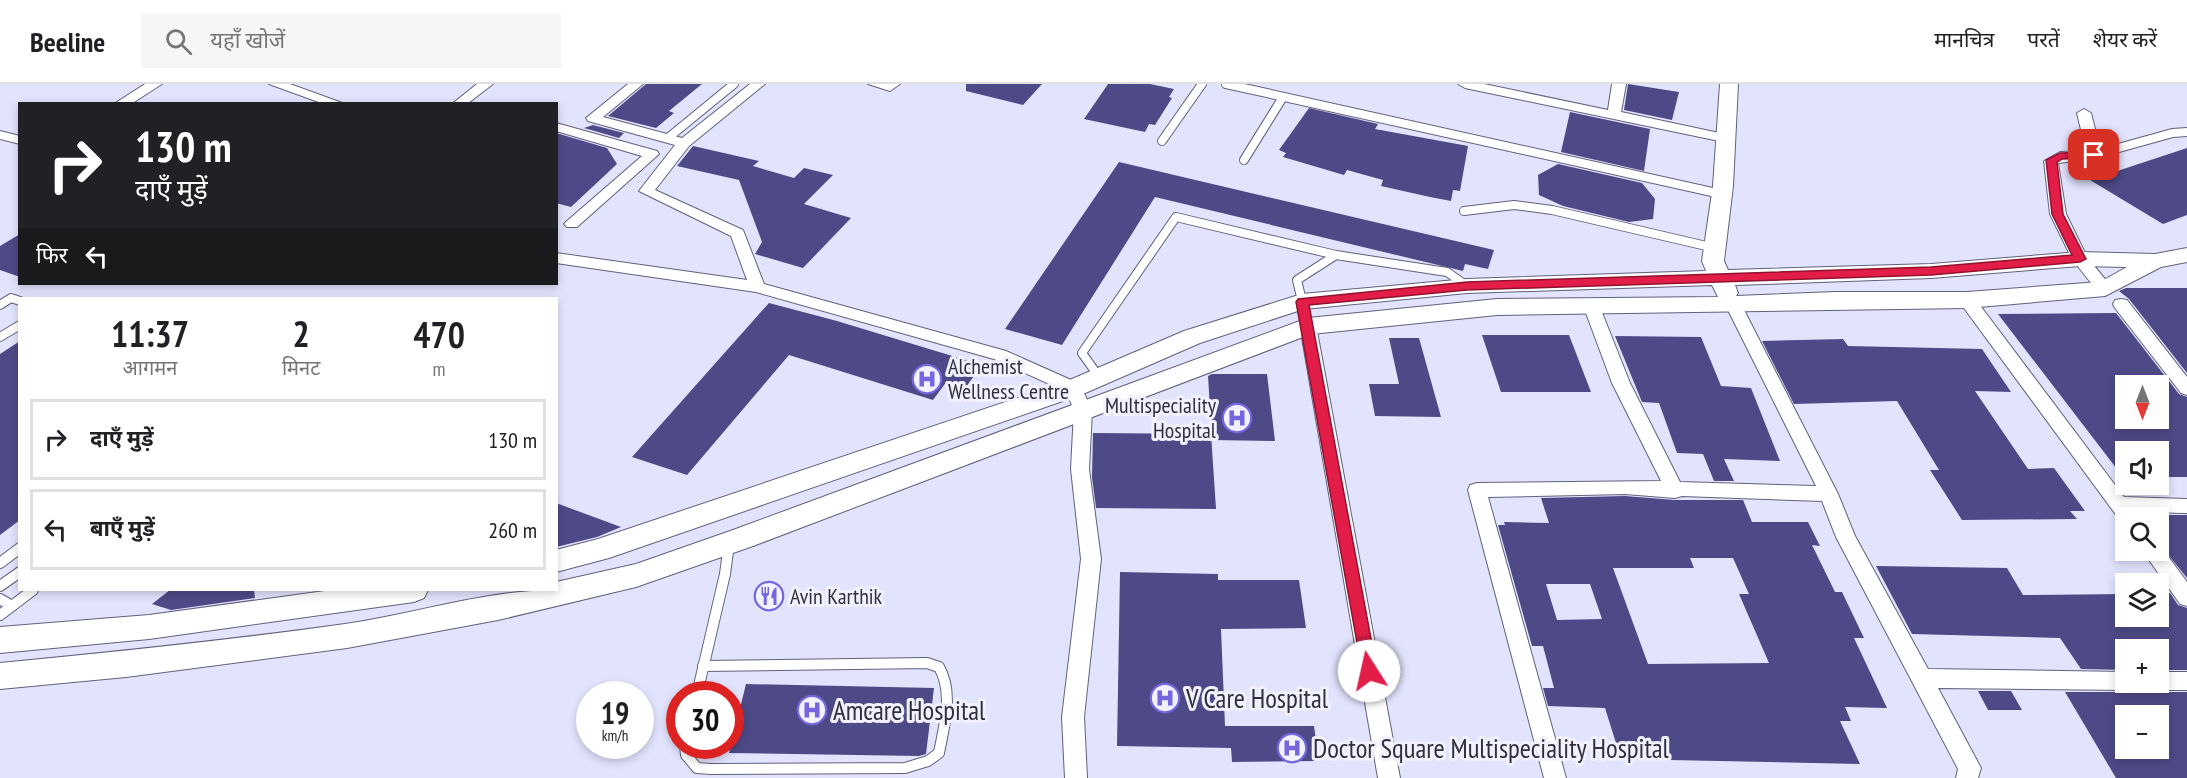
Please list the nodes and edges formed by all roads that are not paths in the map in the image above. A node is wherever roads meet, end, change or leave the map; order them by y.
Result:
1 (155, 84) edge
2 (276, 84) edge
3 (333, 84) edge
4 (486, 84) edge
5 (636, 84) edge
6 (734, 84) edge
7 (758, 84) edge
8 (875, 84) edge
9 (893, 84) edge
10 (1202, 84) edge
11 (1226, 84) edge
12 (1465, 84) edge
13 (1619, 84) edge
14 (1729, 84) edge
15 (315, 95) junction
16 (1283, 97) junction
17 (124, 102) edge
18 (304, 102) edge
19 (334, 102) edge
20 (465, 102) edge
21 (2084, 113) dead end
22 (1614, 115) junction
23 (558, 128) edge
24 (2187, 132) edge
25 (0, 135) edge
26 (668, 138) junction
27 (1724, 138) junction
28 (18, 140) edge
29 (1161, 141) dead end
30 (684, 142) junction
31 (2094, 155) junction
32 (1244, 160) dead end
33 (1721, 194) junction
34 (1464, 212) dead end
35 (572, 224) dead end
36 (1715, 248) junction
37 (1336, 255) junction
38 (2187, 255) edge
39 (558, 258) edge
40 (2080, 259) junction
41 (2155, 261) junction
42 (1721, 279) junction
43 (1467, 286) junction
44 (757, 287) junction
45 (2113, 296) junction
46 (18, 300) edge
47 (1967, 300) junction
48 (1732, 304) junction
49 (0, 305) edge
50 (1591, 305) junction
51 (1305, 314) junction
52 (18, 326) edge
53 (0, 337) edge
54 (1100, 377) junction
55 (2187, 389) edge
56 (1078, 400) junction
57 (1675, 491) junction
58 (1829, 494) junction
59 (2187, 506) edge
60 (2121, 507) edge
61 (2169, 507) edge
62 (720, 509) junction
63 (736, 540) junction
64 (18, 550) edge
65 (558, 560) edge
66 (2160, 561) edge
67 (0, 563) edge
68 (18, 573) edge
69 (0, 586) edge
70 (32, 591) edge
71 (407, 591) edge
72 (2187, 597) edge
73 (0, 599) edge
74 (12, 606) junction
75 (0, 615) edge
76 (0, 640) edge
77 (703, 666) junction
78 (0, 676) edge
79 (1922, 678) junction
80 (700, 681) edge
81 (2115, 681) edge
82 (2169, 681) edge
83 (2187, 681) edge
84 (690, 759) edge
85 (1076, 778) edge
86 (1389, 778) edge
87 (1555, 778) edge
88 (1967, 778) edge

1 - 17 street
2 - 15 street
3 - 15 street
4 - 20 street
5 - 26 street
6 - 26 lane
7 - 30 street
8 - 9 street
10 - 29 lane
11 - 16 lane
12 - 22 street
13 - 22 street
14 - 27 main road
15 - 18 street
15 - 19 street
16 - 32 lane
16 - 33 lane
21 - 31 street
22 - 27 street
23 - 35 street
24 - 31 street
25 - 28 street
26 - 30 street
27 - 33 main road
30 - 44 street
31 - 40 street
33 - 36 main road
34 - 36 lane
36 - 42 main road
37 - 43 lane
37 - 51 lane
37 - 54 lane
38 - 41 main road
39 - 44 street
40 - 41 main road
40 - 42 main road
40 - 45 street
41 - 45 main road
42 - 43 main road
42 - 48 main road
43 - 51 main road
44 - 56 street
45 - 47 main road
45 - 55 street
46 - 49 lane
47 - 48 main road
47 - 60 street
48 - 50 main road
48 - 58 street
50 - 51 main road
50 - 57 street
51 - 54 main road
51 - 56 main road
51 - 86 street
52 - 53 lane
54 - 56 main road
56 - 62 main road
56 - 63 main road
56 - 85 street
57 - 58 street
57 - 87 street
58 - 79 street
59 - 61 street
62 - 63 main road
62 - 65 main road
63 - 77 lane
63 - 78 main road
64 - 67 lane
66 - 72 street
68 - 69 lane
70 - 74 lane
71 - 76 main road
73 - 74 lane
74 - 75 lane
77 - 80 lane
77 - 84 lane
79 - 81 street
79 - 88 street
82 - 83 street

